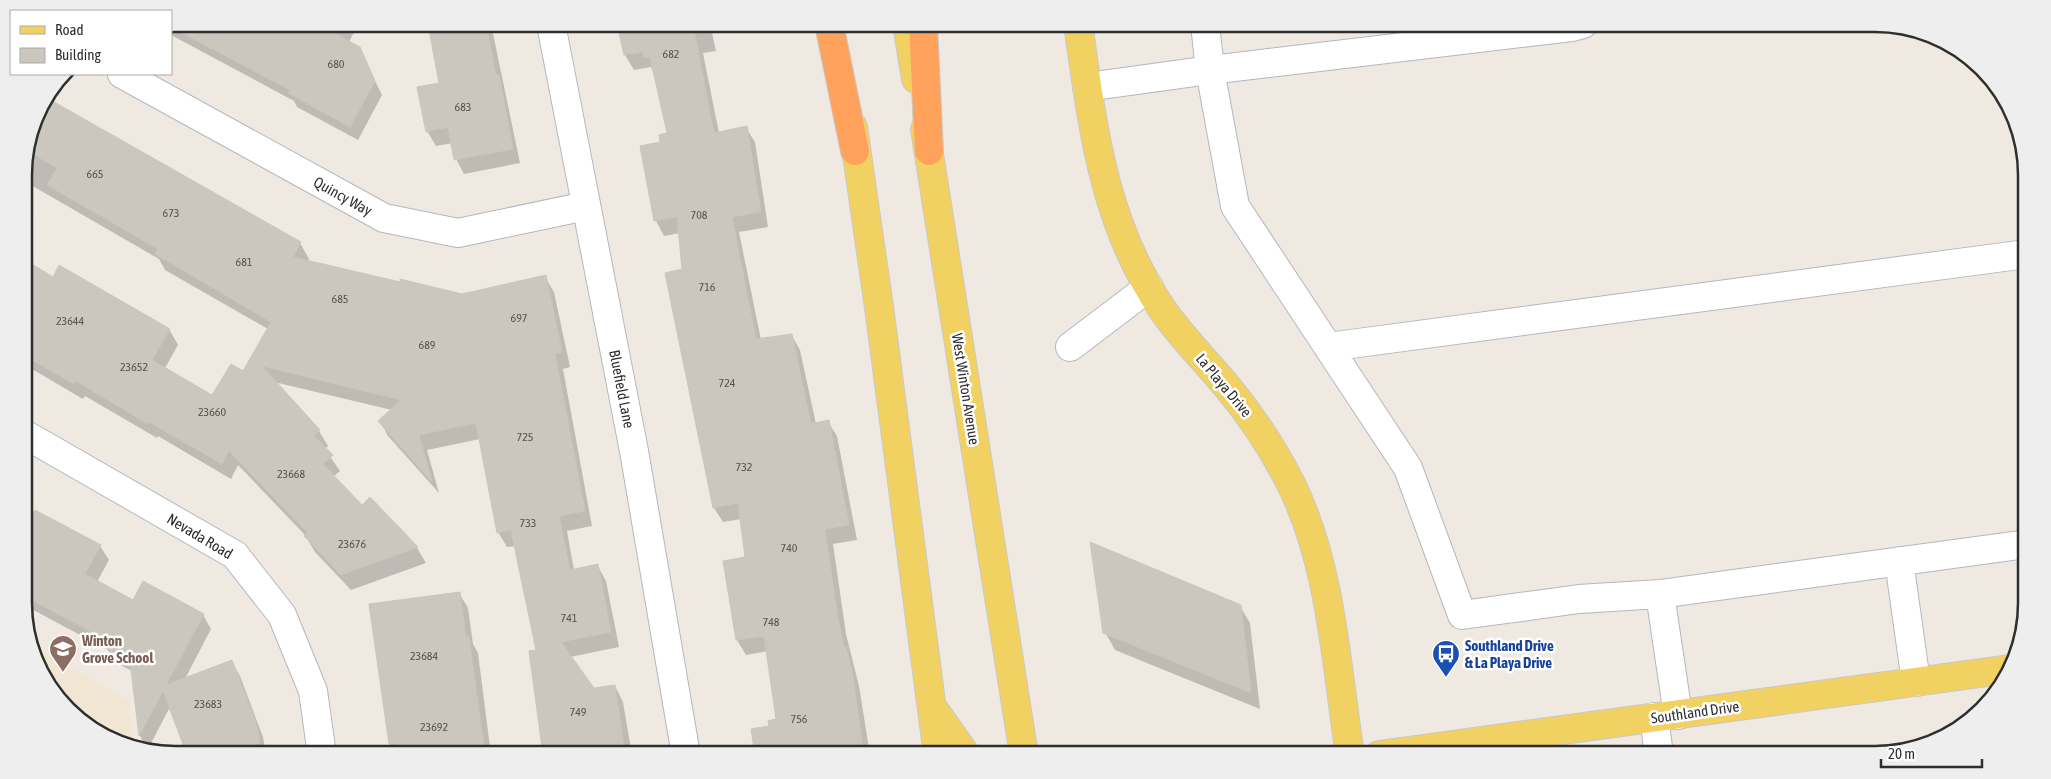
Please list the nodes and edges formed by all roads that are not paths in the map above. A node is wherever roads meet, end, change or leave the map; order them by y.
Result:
1 (1079, 32) edge
2 (1207, 32) edge
3 (1528, 32) edge
4 (553, 33) edge
5 (831, 33) edge
6 (843, 33) edge
7 (908, 33) edge
8 (923, 33) edge
9 (1210, 70) junction
10 (124, 75) edge
11 (1087, 87) junction
12 (855, 151) junction
13 (929, 151) junction
14 (586, 206) junction
15 (2018, 255) edge
16 (1149, 287) junction
17 (1070, 347) dead end
18 (1328, 347) junction
19 (33, 439) edge
20 (2018, 545) edge
21 (1899, 561) junction
22 (1660, 594) junction
23 (2002, 670) edge
24 (1916, 682) junction
25 (932, 705) junction
26 (1666, 716) junction
27 (321, 746) edge
28 (684, 746) edge
29 (937, 746) edge
30 (960, 746) edge
31 (1023, 746) edge
32 (1349, 746) edge
33 (1445, 746) edge
34 (1661, 746) edge

1 - 11 main road, La Playa Drive
2 - 9 street
3 - 9 street
4 - 14 street, Bluefield Lane
5 - 12 highway
6 - 12 main road
7 - 13 main road, West Winton Avenue
8 - 13 highway
9 - 11 street
9 - 18 street
10 - 14 street, Quincy Way
11 - 16 main road, La Playa Drive
12 - 25 main road
13 - 31 main road, West Winton Avenue
14 - 28 street, Bluefield Lane
15 - 18 street
16 - 17 street
16 - 32 main road, La Playa Drive
18 - 22 street
19 - 27 street, Nevada Road
20 - 21 street
21 - 22 street
21 - 24 street
22 - 26 street
23 - 24 main road, Southland Drive
24 - 26 main road, Southland Drive
25 - 29 main road
25 - 30 main road
26 - 33 main road, Southland Drive
26 - 34 street

